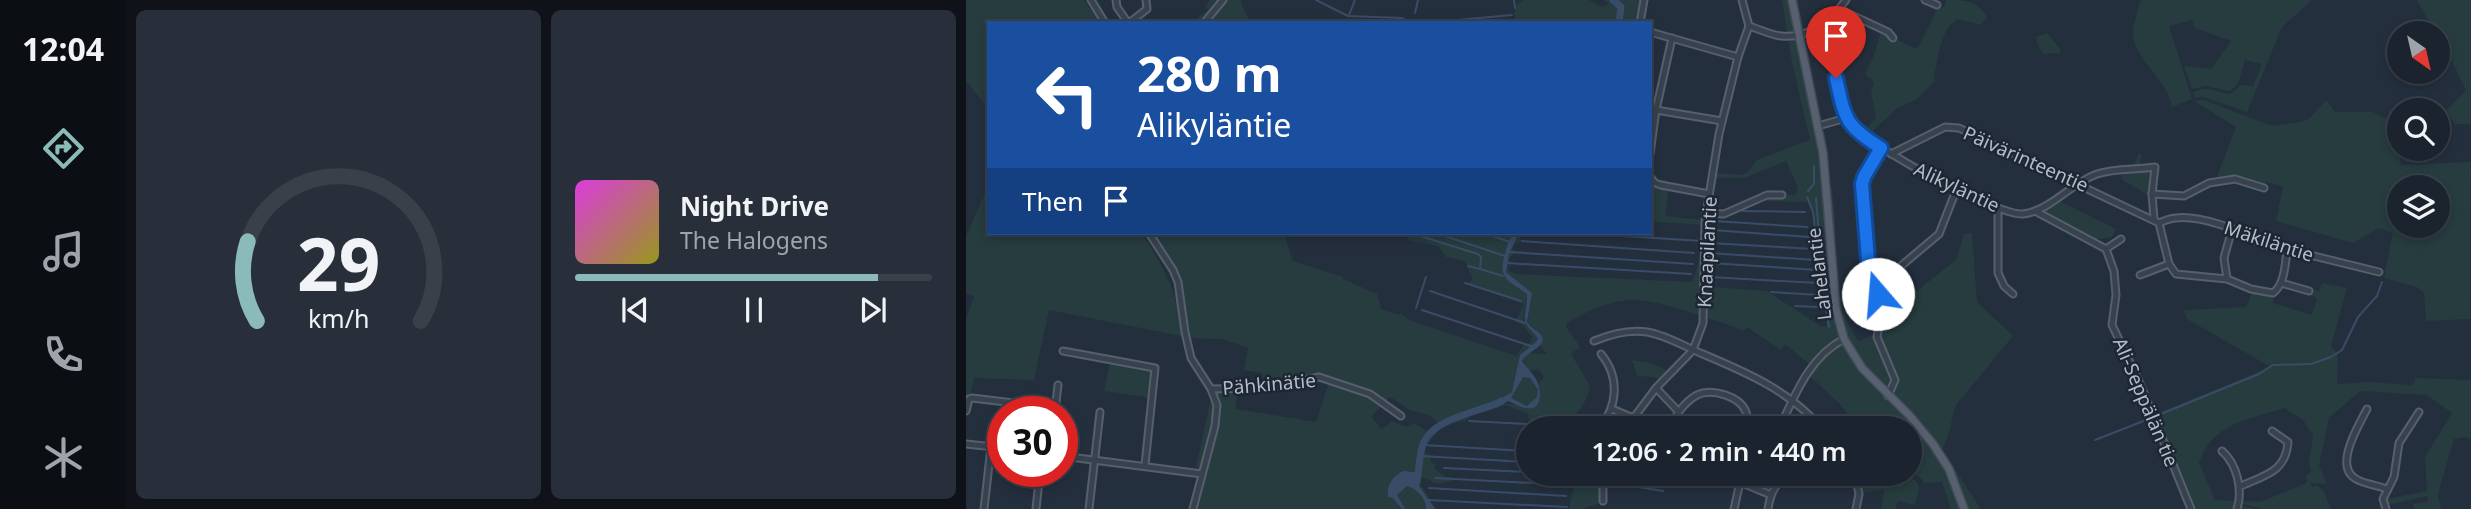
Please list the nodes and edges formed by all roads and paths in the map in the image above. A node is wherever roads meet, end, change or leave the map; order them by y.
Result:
1 (1091, 0) edge
2 (1116, 0) edge
3 (1146, 0) edge
4 (1223, 0) edge
5 (1644, 0) edge
6 (1742, 0) edge
7 (1792, 0) edge
8 (1846, 0) edge
9 (1926, 0) edge
10 (1937, 5) dead end
11 (1839, 9) junction
12 (1104, 21) edge
13 (1128, 21) edge
14 (1132, 21) edge
15 (1206, 21) edge
16 (1640, 21) edge
17 (1749, 26) junction
18 (1817, 29) junction
19 (1652, 33) edge
20 (1798, 35) junction
21 (1672, 38) junction
22 (1893, 38) dead end
23 (1738, 57) junction
24 (1653, 110) edge
25 (1846, 118) junction
26 (1722, 121) junction
27 (1818, 126) junction
28 (1881, 148) junction
29 (1891, 154) junction
30 (1652, 179) edge
31 (2078, 183) junction
32 (1957, 188) junction
33 (2264, 188) dead end
34 (1709, 194) junction
35 (2152, 194) junction
36 (1782, 195) dead end
37 (1998, 208) junction
38 (2035, 211) junction
39 (1706, 213) junction
40 (2157, 221) junction
41 (2232, 229) junction
42 (1150, 235) edge
43 (2121, 239) dead end
44 (2106, 249) junction
45 (2287, 251) junction
46 (2169, 264) junction
47 (2379, 272) dead end
48 (2140, 275) dead end
49 (2227, 279) junction
50 (2281, 283) junction
51 (2309, 291) dead end
52 (2013, 294) dead end
53 (1883, 296) junction
54 (1844, 338) junction
55 (1594, 341) dead end
56 (1693, 350) junction
57 (1063, 351) dead end
58 (1601, 354) dead end
59 (1058, 385) dead end
60 (1656, 388) junction
61 (1211, 389) junction
62 (1057, 396) edge
63 (1888, 396) junction
64 (987, 400) edge
65 (1792, 400) junction
66 (1612, 409) junction
67 (2367, 409) dead end
68 (966, 411) edge
69 (1678, 411) junction
70 (1100, 412) dead end
71 (2419, 412) dead end
72 (1401, 416) dead end
73 (1607, 416) edge
74 (1629, 416) edge
75 (1635, 416) edge
76 (1676, 416) edge
77 (1747, 416) edge
78 (1785, 416) edge
79 (1809, 416) edge
80 (2272, 431) dead end
81 (966, 444) edge
82 (987, 447) edge
83 (2222, 451) dead end
84 (1078, 458) edge
85 (1094, 460) junction
86 (1145, 465) junction
87 (1202, 474) junction
88 (987, 482) edge
89 (1603, 486) edge
90 (1740, 486) edge
91 (1750, 486) edge
92 (1776, 486) edge
93 (1858, 486) edge
94 (2241, 486) junction
95 (1038, 487) edge
96 (2387, 489) junction
97 (1771, 495) junction
98 (1603, 501) dead end
99 (1965, 508) edge
100 (984, 509) edge
101 (1036, 509) edge
102 (1089, 509) edge
103 (1193, 509) edge
104 (1734, 509) edge
105 (1768, 509) edge
106 (1856, 509) edge
107 (2191, 509) edge
108 (2237, 509) edge
109 (2386, 509) edge

1 - 12 street
2 - 13 street
3 - 14 street
4 - 15 street
5 - 16 street
6 - 17 street
7 - 20 main road, Lahelantie
8 - 11 street
9 - 10 street
11 - 18 street
11 - 22 street
17 - 20 street
17 - 23 street, Knaapilantie
18 - 20 street
18 - 25 street
19 - 21 street
20 - 27 main road, Lahelantie
21 - 23 street
21 - 24 street
23 - 26 street, Knaapilantie
24 - 26 street
25 - 27 street
25 - 28 street, Alikyläntie
26 - 34 street, Knaapilantie
27 - 54 main road, Lahelantie
28 - 29 street, Alikyläntie
28 - 53 street
29 - 31 street, Päivärinteentie
29 - 32 street, Alikyläntie
30 - 34 street
31 - 35 street
31 - 38 street
31 - 40 street, Päivärinteentie
32 - 37 street, Alikyläntie
32 - 53 street
33 - 35 street
34 - 39 street, Knaapilantie
35 - 40 street
36 - 39 street
37 - 38 street, Alikyläntie
37 - 52 street
38 - 44 street
39 - 56 street, Knaapilantie
40 - 41 street, Mäkiläntie
40 - 46 street
41 - 45 street, Mäkiläntie
41 - 49 street
42 - 61 street
43 - 44 street
44 - 107 street, Ali-Seppälän tie
45 - 47 street, Mäkiläntie
45 - 50 street
46 - 48 street
46 - 49 street
49 - 50 street
50 - 51 street
53 - 63 street
54 - 63 main road, Lahelantie
54 - 65 street
55 - 56 street
56 - 60 street, Knaapilantie
56 - 65 street
57 - 86 street
58 - 66 street
59 - 62 street
60 - 69 street
60 - 75 street, Knaapilantie
61 - 72 street, Pähkinätie
61 - 87 street
63 - 99 main road, Lahelantie
64 - 68 street
65 - 78 street
65 - 79 street
66 - 73 street
66 - 74 street
67 - 96 street
69 - 76 street
69 - 77 street
70 - 85 street
71 - 96 street
80 - 94 street
81 - 82 street
83 - 94 street
84 - 85 street
85 - 86 street
85 - 102 street
86 - 87 street
87 - 103 street
88 - 100 street
89 - 98 street
90 - 104 street
91 - 97 street
92 - 97 street
93 - 106 street
94 - 108 street
95 - 101 street
96 - 109 street
97 - 105 street

